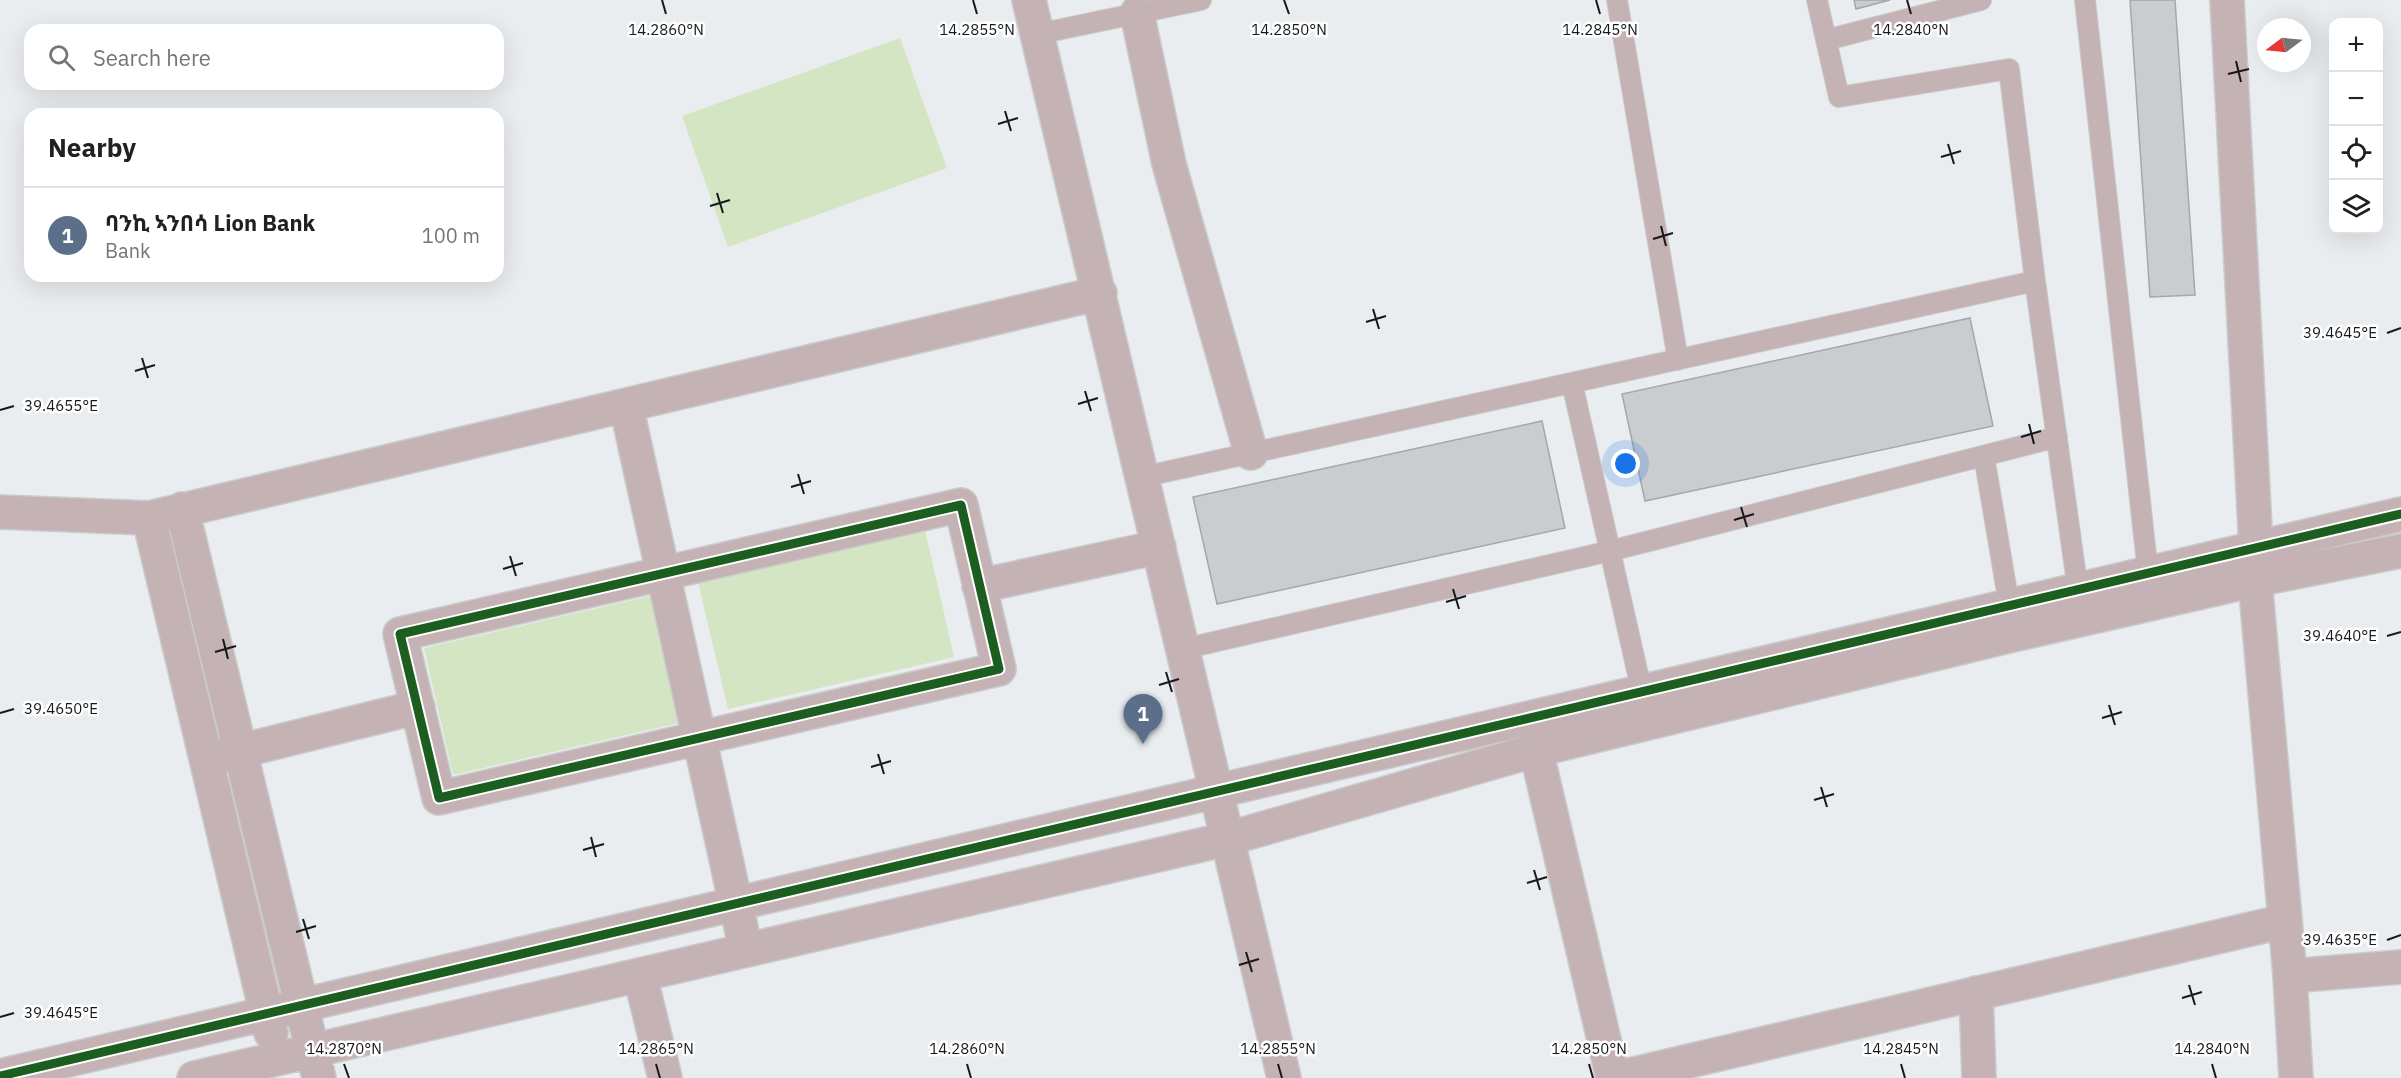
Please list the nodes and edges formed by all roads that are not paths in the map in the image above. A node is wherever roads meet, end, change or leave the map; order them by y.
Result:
1 (1029, 0) edge
2 (1201, 0) edge
3 (1617, 0) edge
4 (1817, 0) edge
5 (1981, 0) edge
6 (2085, 0) edge
7 (2227, 0) edge
8 (1137, 13) junction
9 (1038, 34) junction
10 (1826, 40) junction
11 (2035, 281) junction
12 (1100, 293) junction
13 (1678, 360) junction
14 (1572, 383) junction
15 (626, 405) junction
16 (2056, 438) junction
17 (1251, 453) junction
18 (1984, 456) junction
19 (1142, 477) junction
20 (182, 509) junction
21 (0, 512) edge
22 (2401, 514) edge
23 (149, 518) junction
24 (1159, 547) junction
25 (2256, 548) junction
26 (1610, 551) junction
27 (2401, 551) edge
28 (2148, 573) junction
29 (663, 574) junction
30 (2255, 580) junction
31 (979, 586) junction
32 (2080, 604) junction
33 (2011, 620) junction
34 (1183, 649) junction
35 (1642, 692) junction
36 (418, 706) junction
37 (1649, 724) junction
38 (699, 738) junction
39 (1536, 750) junction
40 (240, 751) junction
41 (206, 760) junction
42 (1216, 791) junction
43 (1227, 838) junction
44 (736, 903) junction
45 (2285, 921) junction
46 (746, 950) junction
47 (2401, 967) edge
48 (640, 975) junction
49 (2290, 976) junction
50 (1976, 993) junction
51 (302, 1005) junction
52 (267, 1013) junction
53 (316, 1065) edge
54 (280, 1068) edge
55 (0, 1076) edge
56 (194, 1078) edge
57 (665, 1078) edge
58 (1284, 1078) edge
59 (1615, 1078) edge
60 (1979, 1078) edge
61 (2296, 1078) edge

1 - 9 street
2 - 8 lane
3 - 13 lane
4 - 10 lane
5 - 10 lane
6 - 28 lane
7 - 25 street
8 - 9 lane
8 - 17 street
9 - 12 street
10 - 11 lane
11 - 13 lane
11 - 16 lane
12 - 15 street
12 - 19 street
13 - 14 lane
14 - 17 lane
14 - 26 lane
15 - 20 street
15 - 29 street
16 - 18 lane
16 - 32 lane
17 - 19 lane
18 - 26 lane
18 - 33 lane
19 - 24 street
20 - 23 street
20 - 40 street
21 - 23 street
22 - 25 street
23 - 41 street
24 - 31 street
24 - 34 street
25 - 28 street
25 - 30 street
26 - 34 lane
26 - 35 lane
27 - 30 street
28 - 32 street
29 - 31 street
29 - 36 street
29 - 38 street
30 - 32 street
30 - 45 street
31 - 38 street
32 - 33 street
33 - 35 street
33 - 37 street
34 - 42 street
35 - 37 lane
35 - 42 street
36 - 38 street
36 - 40 street
37 - 39 street
38 - 44 street
39 - 43 street
39 - 59 street
40 - 41 street
40 - 51 street
41 - 52 street
42 - 43 street
42 - 44 street
43 - 46 street
43 - 58 street
44 - 46 street
44 - 51 street
45 - 49 street
45 - 50 street
46 - 48 street
47 - 49 street
48 - 53 street
48 - 57 street
49 - 61 street
50 - 59 street
50 - 60 street
51 - 52 street
51 - 53 street
52 - 54 street
52 - 55 street
53 - 54 street
54 - 56 street

